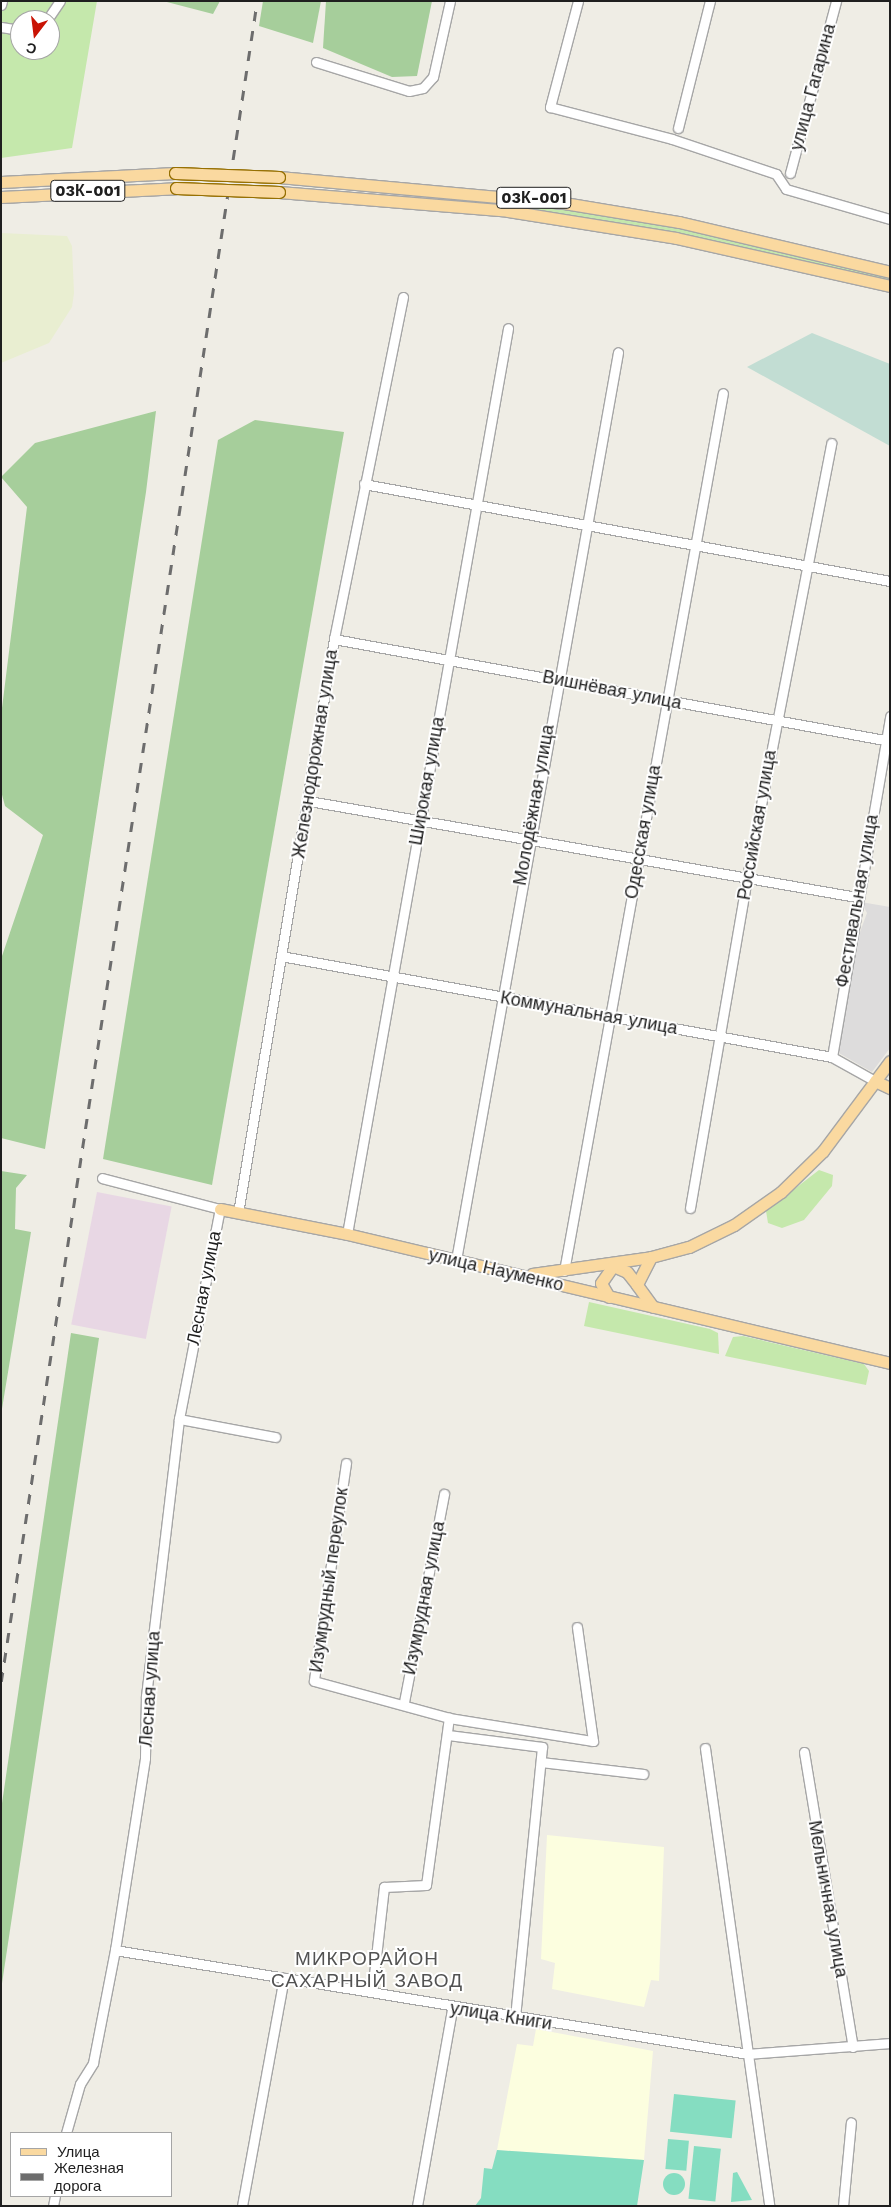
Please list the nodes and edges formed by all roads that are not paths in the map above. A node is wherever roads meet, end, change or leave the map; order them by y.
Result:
1 (2, 1) edge
2 (450, 1) edge
3 (578, 1) edge
4 (710, 1) edge
5 (836, 1) edge
6 (1, 5) edge
7 (316, 62) dead end
8 (678, 128) dead end
9 (790, 173) dead end
10 (1, 182) edge
11 (1, 197) edge
12 (890, 219) edge
13 (890, 272) edge
14 (890, 286) edge
15 (403, 297) dead end
16 (508, 328) dead end
17 (618, 352) dead end
18 (723, 393) dead end
19 (831, 443) dead end
20 (364, 484) junction
21 (476, 506) junction
22 (585, 526) junction
23 (694, 546) junction
24 (804, 565) junction
25 (890, 581) edge
26 (334, 638) junction
27 (447, 660) junction
28 (557, 680) junction
29 (665, 700) junction
30 (890, 716) edge
31 (776, 721) junction
32 (887, 741) edge
33 (309, 801) junction
34 (420, 820) junction
35 (528, 840) junction
36 (639, 856) junction
37 (747, 877) junction
38 (856, 897) junction
39 (281, 956) junction
40 (391, 977) junction
41 (499, 998) junction
42 (610, 1017) junction
43 (720, 1036) junction
44 (832, 1057) junction
45 (890, 1061) edge
46 (875, 1081) junction
47 (890, 1088) edge
48 (102, 1178) dead end
49 (690, 1208) dead end
50 (220, 1209) junction
51 (238, 1213) junction
52 (348, 1234) junction
53 (650, 1257) junction
54 (456, 1260) junction
55 (614, 1266) junction
56 (564, 1271) junction
57 (522, 1275) junction
58 (638, 1290) junction
59 (610, 1298) junction
60 (631, 1302) junction
61 (654, 1308) junction
62 (890, 1363) edge
63 (179, 1419) junction
64 (275, 1436) dead end
65 (346, 1463) dead end
66 (444, 1494) dead end
67 (576, 1627) dead end
68 (404, 1702) junction
69 (448, 1718) junction
70 (448, 1735) junction
71 (705, 1748) dead end
72 (804, 1752) dead end
73 (541, 1762) junction
74 (643, 1774) dead end
75 (115, 1950) junction
76 (284, 1978) junction
77 (372, 1992) junction
78 (452, 2009) junction
79 (515, 2018) junction
80 (890, 2043) edge
81 (854, 2047) junction
82 (748, 2054) junction
83 (852, 2122) dead end
84 (66, 2132) edge
85 (242, 2206) edge
86 (417, 2206) edge
87 (769, 2206) edge
88 (843, 2206) edge

1 - 6 street
2 - 7 street
3 - 12 street
4 - 8 street
5 - 9 street, улица Гагарина
10 - 13 main road, 03К-001, bridge
11 - 14 main road, 03К-001, bridge
15 - 20 street, Железнодорожная улица
16 - 21 street, Широкая улица
17 - 22 street, Молодёжная улица
18 - 23 street, Одесская улица
19 - 24 street, Российская улица
20 - 21 street
20 - 26 street, Железнодорожная улица
21 - 22 street
21 - 27 street, Широкая улица
22 - 23 street
22 - 28 street, Молодёжная улица
23 - 24 street
23 - 29 street, Одесская улица
24 - 25 street
24 - 31 street, Российская улица
26 - 27 street, Вишнёвая улица
26 - 33 street, Железнодорожная улица
27 - 28 street, Вишнёвая улица
27 - 34 street, Широкая улица
28 - 29 street, Вишнёвая улица
28 - 35 street, Молодёжная улица
29 - 31 street, Вишнёвая улица
29 - 36 street, Одесская улица
30 - 32 street, Фестивальная улица
31 - 32 street, Вишнёвая улица
31 - 37 street, Российская улица
32 - 38 street, Фестивальная улица
33 - 34 street
33 - 39 street, Железнодорожная улица
34 - 35 street
34 - 40 street, Широкая улица
35 - 36 street
35 - 41 street, Молодёжная улица
36 - 37 street
36 - 42 street, Одесская улица
37 - 38 street
37 - 43 street, Российская улица
38 - 44 street, Фестивальная улица
39 - 40 street, Коммунальная улица
39 - 51 street, Железнодорожная улица
40 - 41 street, Коммунальная улица
40 - 52 street, Широкая улица
41 - 42 street, Коммунальная улица
41 - 54 street, Молодёжная улица
42 - 43 street, Коммунальная улица
42 - 56 street, Одесская улица
43 - 44 street, Коммунальная улица
43 - 49 street, Российская улица
44 - 46 street, Коммунальная улица
45 - 46 main road
46 - 47 main road, Коммунальная улица
46 - 53 main road
48 - 50 street, улица Науменко
50 - 51 main road, улица Науменко
50 - 63 street, Лесная улица
51 - 52 main road, улица Науменко
52 - 54 main road, улица Науменко
53 - 55 main road
53 - 58 main road
54 - 57 main road, улица Науменко
55 - 56 main road
55 - 58 main road
55 - 59 main road
56 - 57 main road
57 - 59 main road, улица Науменко
58 - 60 main road
58 - 61 main road
59 - 60 main road, улица Науменко
60 - 61 main road, улица Науменко
61 - 62 main road, улица Науменко
63 - 64 street
63 - 75 street, Лесная улица
65 - 68 street, Изумрудный переулок
66 - 68 street, Изумрудная улица
67 - 69 street, Изумрудный переулок
68 - 69 street, Изумрудный переулок
69 - 70 street
70 - 73 street
70 - 77 street
71 - 82 street
72 - 81 street, Мельничная улица
73 - 74 street
73 - 79 street
75 - 76 street, улица Книги
75 - 84 street, Лесная улица
76 - 77 street, улица Книги
76 - 85 street
77 - 78 street, улица Книги
78 - 79 street, улица Книги
78 - 86 street
79 - 82 street, улица Книги
80 - 81 street, улица Книги
81 - 82 street, улица Книги
82 - 87 street
83 - 88 street

